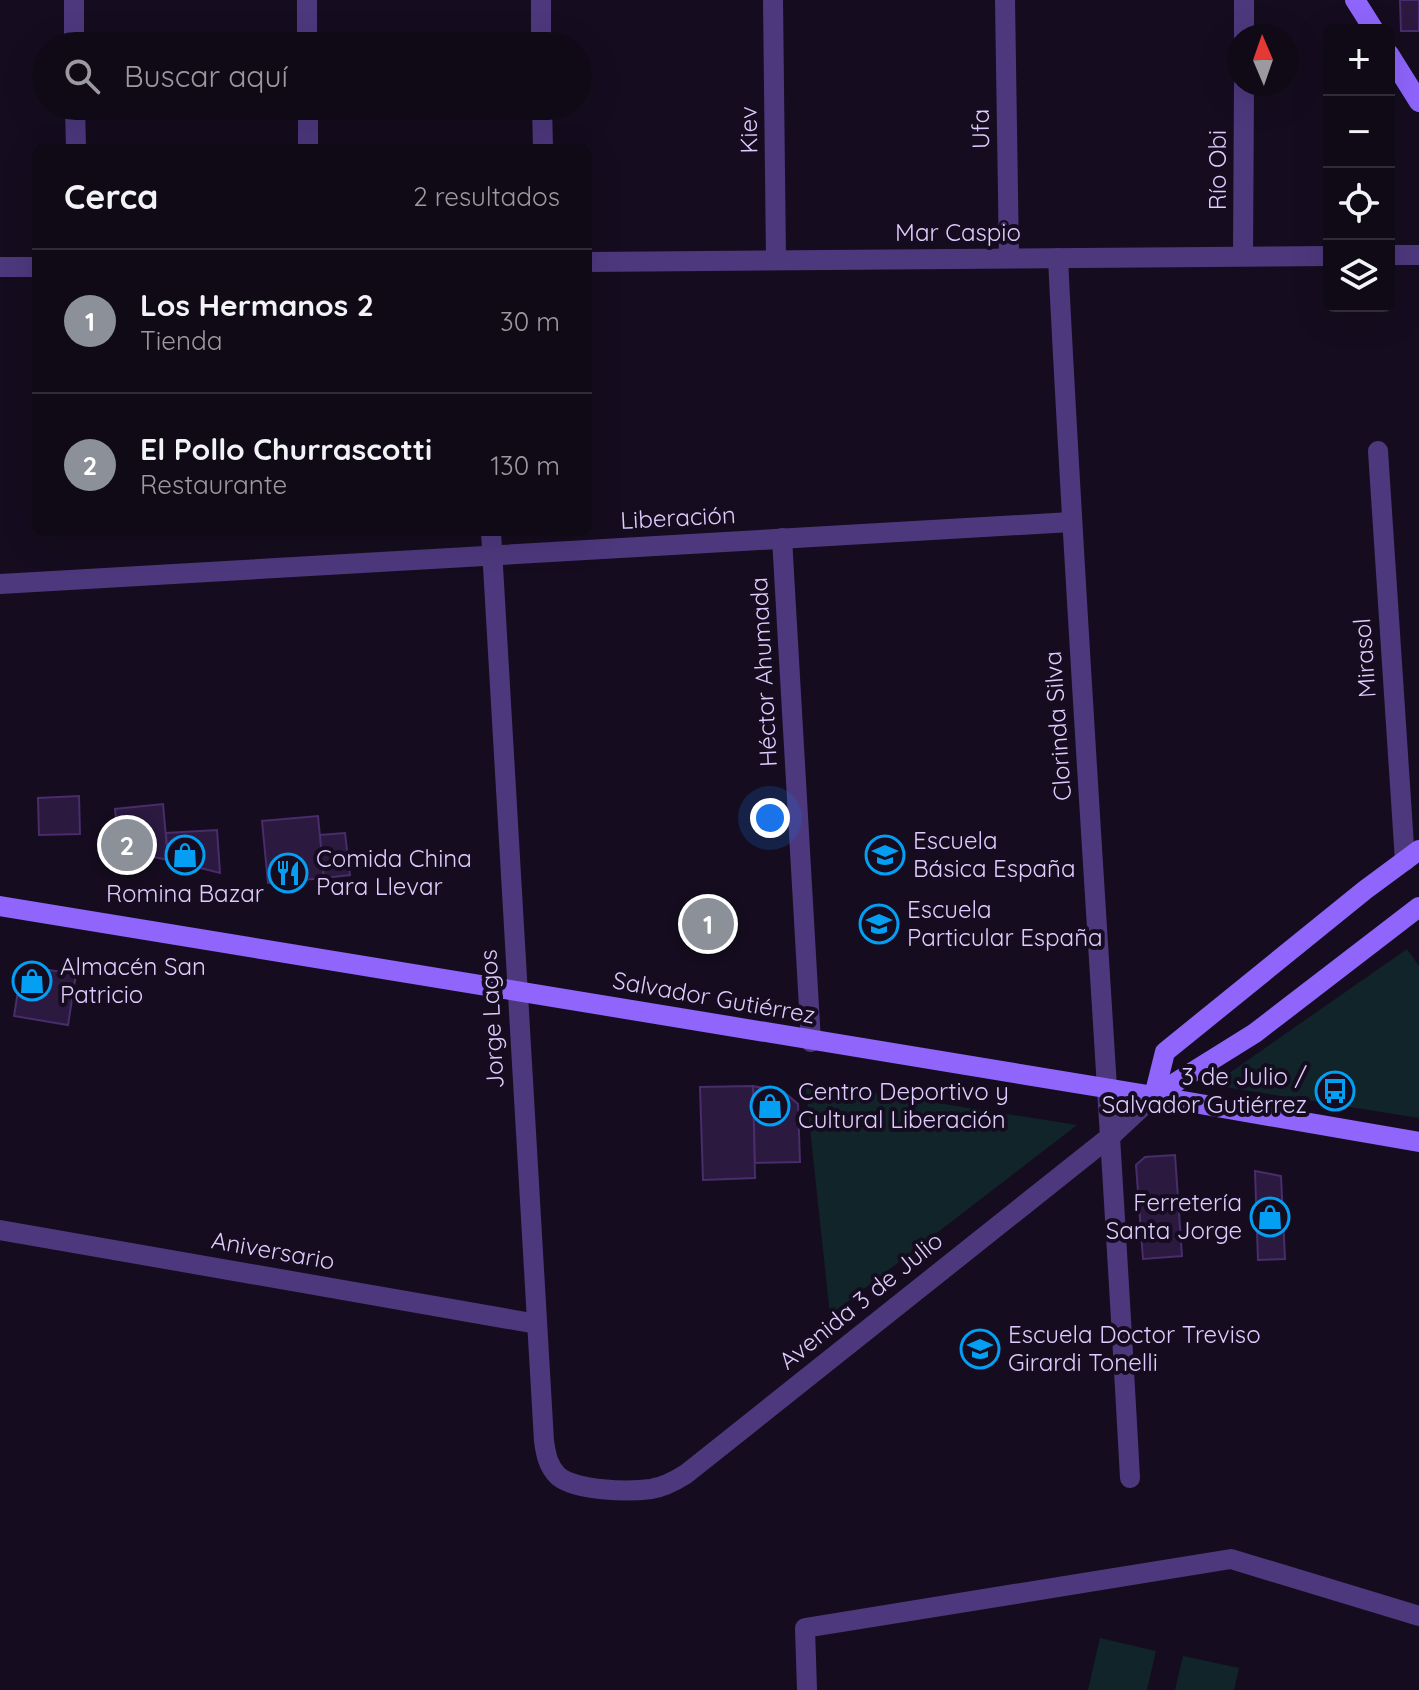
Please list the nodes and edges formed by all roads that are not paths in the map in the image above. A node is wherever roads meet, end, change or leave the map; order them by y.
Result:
1 (74, 0) edge
2 (307, 0) edge
3 (541, 0) edge
4 (773, 0) edge
5 (1005, 0) edge
6 (1244, 0) edge
7 (1355, 0) edge
8 (1244, 24) edge
9 (1370, 24) edge
10 (74, 32) edge
11 (307, 32) edge
12 (541, 32) edge
13 (1395, 64) edge
14 (1244, 96) edge
15 (1419, 102) edge
16 (75, 120) edge
17 (308, 120) edge
18 (542, 120) edge
19 (76, 144) edge
20 (308, 144) edge
21 (543, 144) edge
22 (1395, 255) edge
23 (1419, 255) edge
24 (1243, 256) junction
25 (1323, 256) edge
26 (1009, 258) junction
27 (1058, 258) junction
28 (776, 260) junction
29 (592, 262) edge
30 (0, 267) edge
31 (32, 267) edge
32 (1378, 451) dead end
33 (1071, 522) junction
34 (491, 536) edge
35 (782, 538) junction
36 (492, 555) junction
37 (0, 584) edge
38 (1412, 856) edge
39 (0, 906) edge
40 (1419, 907) edge
41 (516, 990) junction
42 (811, 1042) junction
43 (1109, 1089) junction
44 (1154, 1096) junction
45 (1112, 1135) junction
46 (1419, 1142) edge
47 (0, 1230) edge
48 (537, 1324) junction
49 (1130, 1478) dead end
50 (579, 1486) joint
51 (1419, 1616) edge
52 (807, 1690) edge

1 - 10 street
2 - 11 street
3 - 12 street
4 - 28 street, Kiev
5 - 26 street, Ufa
6 - 8 street
7 - 9 main road
13 - 15 main road
14 - 24 street, Río Obi
16 - 19 street
17 - 20 street
18 - 21 street
22 - 23 street
24 - 25 street, Mar Caspio
24 - 27 street, Mar Caspio
26 - 27 street, Mar Caspio
26 - 28 street, Mar Caspio
27 - 33 street, Clorinda Silva
28 - 29 street, Mar Caspio
30 - 31 street
32 - 38 street, Mirasol
33 - 35 street, Liberación
33 - 43 street, Clorinda Silva
34 - 36 street, Jorge Lagos
35 - 36 street, Liberación
35 - 42 street, Héctor Ahumada
36 - 37 street, Liberación
36 - 41 street, Jorge Lagos
38 - 44 main road
39 - 41 main road, Salvador Gutiérrez
40 - 44 main road, Avenida 3 de Julio
41 - 42 main road, Salvador Gutiérrez
41 - 48 street, Jorge Lagos
42 - 43 main road, Salvador Gutiérrez
43 - 44 main road, Salvador Gutiérrez
43 - 45 street, Clorinda Silva
44 - 45 street, Avenida 3 de Julio
44 - 46 main road, Salvador Gutiérrez
45 - 49 street, Clorinda Silva
45 - 50 street, Avenida 3 de Julio
47 - 48 street, Aniversario
48 - 50 street, Jorge Lagos
51 - 52 street

